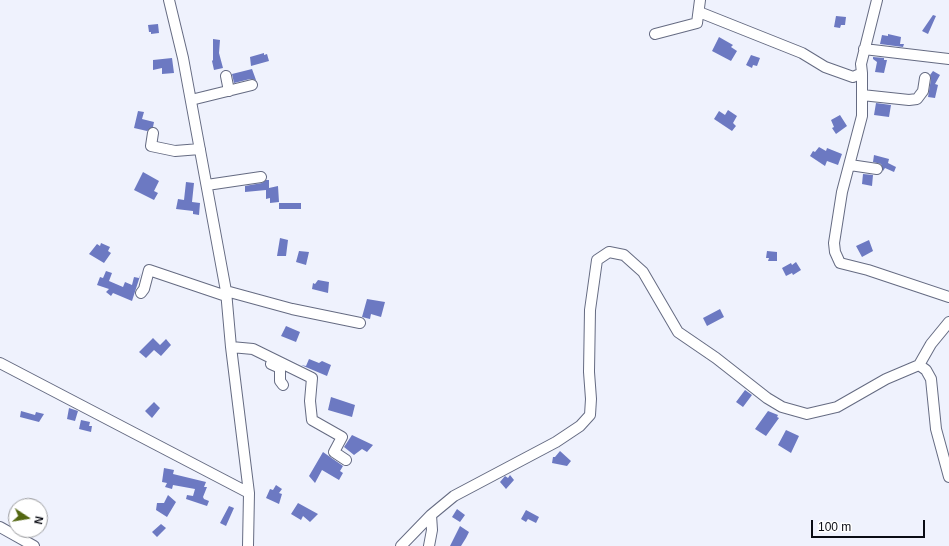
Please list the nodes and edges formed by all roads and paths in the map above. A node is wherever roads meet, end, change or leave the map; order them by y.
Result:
1 (169, 0) edge
2 (700, 0) edge
3 (876, 0) edge
4 (699, 12) junction
5 (655, 34) dead end
6 (864, 49) junction
7 (949, 59) edge
8 (862, 73) junction
9 (226, 76) dead end
10 (925, 78) dead end
11 (252, 85) dead end
12 (229, 90) junction
13 (862, 95) junction
14 (191, 100) junction
15 (153, 133) dead end
16 (200, 149) junction
17 (850, 165) junction
18 (877, 169) dead end
19 (261, 178) dead end
20 (207, 185) junction
21 (141, 293) dead end
22 (226, 293) junction
23 (949, 297) edge
24 (949, 322) edge
25 (360, 324) dead end
26 (235, 347) junction
27 (0, 363) edge
28 (919, 365) junction
29 (283, 385) dead end
30 (346, 460) dead end
31 (949, 477) edge
32 (249, 493) junction
33 (431, 515) junction
34 (0, 527) edge
35 (34, 546) edge
36 (248, 546) edge
37 (401, 546) edge
38 (429, 546) edge

1 - 14 street
2 - 4 street
3 - 6 street
4 - 5 street
4 - 8 street
6 - 7 street
6 - 8 street
8 - 13 street
9 - 12 street
10 - 13 street
11 - 12 street
12 - 14 street
13 - 17 street
14 - 16 street
15 - 16 street
16 - 20 street
17 - 18 street
17 - 23 street
19 - 20 street
20 - 22 street
21 - 22 street
22 - 25 street
22 - 26 street
24 - 28 street
26 - 29 street
26 - 30 street
26 - 32 street
27 - 32 street
28 - 31 street
28 - 33 street
32 - 36 street
33 - 37 street
33 - 38 street
34 - 35 street

